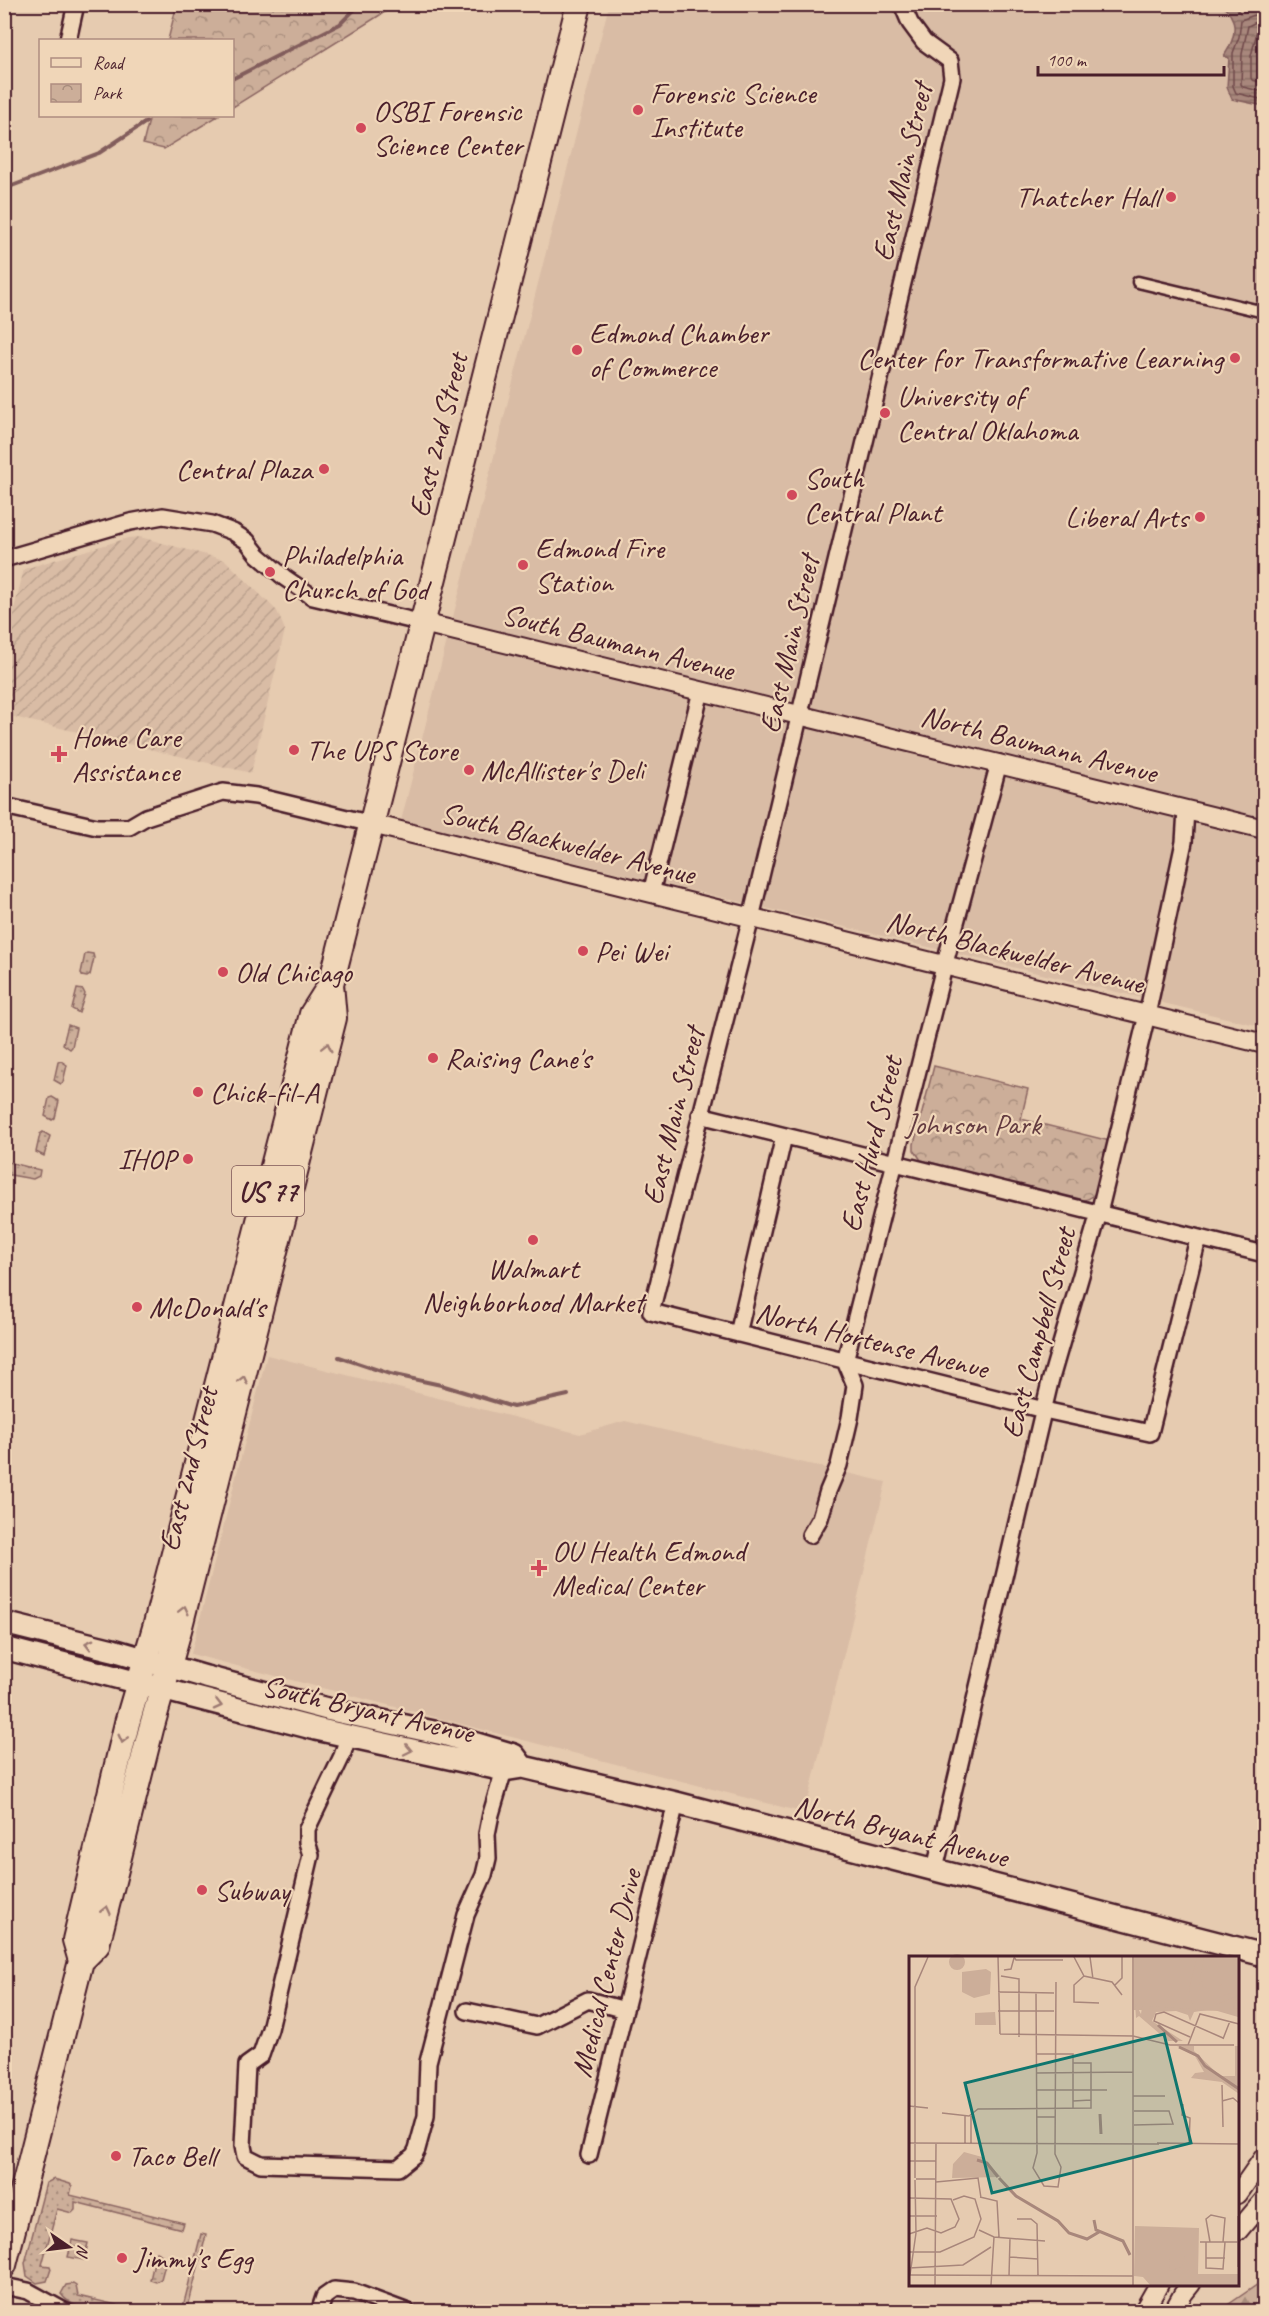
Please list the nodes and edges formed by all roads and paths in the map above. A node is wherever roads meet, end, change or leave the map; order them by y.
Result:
1 (76, 4) edge
2 (579, 4) edge
3 (902, 4) edge
4 (68, 39) edge
5 (1138, 282) dead end
6 (1264, 312) edge
7 (4, 559) edge
8 (423, 623) junction
9 (701, 691) junction
10 (800, 715) junction
11 (999, 764) junction
12 (4, 806) edge
13 (1186, 810) junction
14 (372, 824) junction
15 (1264, 829) edge
16 (651, 893) junction
17 (751, 918) junction
18 (945, 963) junction
19 (331, 984) junction
20 (1147, 1015) junction
21 (1264, 1044) edge
22 (298, 1071) junction
23 (700, 1115) junction
24 (784, 1136) junction
25 (302, 1144) junction
26 (894, 1163) junction
27 (1099, 1213) junction
28 (1198, 1239) junction
29 (1264, 1254) edge
30 (651, 1312) joint
31 (738, 1334) junction
32 (845, 1361) junction
33 (216, 1388) junction
34 (1044, 1410) junction
35 (232, 1424) junction
36 (810, 1534) dead end
37 (4, 1623) edge
38 (4, 1648) edge
39 (146, 1659) junction
40 (169, 1666) junction
41 (139, 1683) junction
42 (162, 1690) junction
43 (348, 1737) junction
44 (514, 1769) junction
45 (676, 1803) junction
46 (935, 1869) junction
47 (1264, 1955) edge
48 (81, 1961) junction
49 (625, 2010) junction
50 (467, 2011) dead end
51 (590, 2156) dead end
52 (1264, 2157) edge
53 (1239, 2193) edge
54 (1264, 2200) edge
55 (1239, 2230) edge
56 (4, 2265) edge
57 (4, 2286) edge
58 (1158, 2286) edge
59 (1189, 2286) edge
60 (383, 2306) edge
61 (66, 2312) edge
62 (319, 2312) edge
63 (408, 2312) edge
64 (1143, 2312) edge
65 (1173, 2312) edge

1 - 4 street
2 - 8 main road, East 2nd Street
3 - 10 street, East Main Street
5 - 6 street
7 - 8 street
8 - 9 street, South Baumann Avenue
8 - 14 main road, East 2nd Street
9 - 10 street, South Baumann Avenue
9 - 16 street
10 - 11 street, North Baumann Avenue
10 - 17 street, East Main Street
11 - 13 street, North Baumann Avenue
11 - 18 street, East Hurd Street
12 - 14 street
13 - 15 street, North Baumann Avenue
13 - 20 street, East Campbell Street
14 - 16 street, South Blackwelder Avenue
14 - 19 main road, East 2nd Street
16 - 17 street, South Blackwelder Avenue
17 - 18 street, North Blackwelder Avenue
17 - 23 street, East Main Street
18 - 20 street, North Blackwelder Avenue
18 - 26 street, East Hurd Street
19 - 22 main road, East 2nd Street / US 77
25 -> 19 main road, East 2nd Street
20 - 21 street, North Blackwelder Avenue
20 - 27 street, East Campbell Street
22 - 25 main road
22 - 33 main road, East 2nd Street / US 77
23 - 24 street
23 - 30 street, East Main Street
24 - 26 street
24 - 31 street
35 -> 25 main road, East 2nd Street
26 - 27 street
26 - 32 street, East Hurd Street
27 - 28 street
27 - 34 street, East Campbell Street
28 - 29 street
28 - 34 street, North Hortense Avenue
30 - 31 street, North Hortense Avenue
31 - 32 street, North Hortense Avenue
32 - 34 street, North Hortense Avenue
32 - 36 street
33 - 35 main road
33 - 39 main road, East 2nd Street
34 - 46 street, East Campbell Street
40 -> 35 main road, East 2nd Street
39 -> 37 main road, South Bryant Avenue
38 - 41 main road, South Bryant Avenue
39 - 40 main road, South Bryant Avenue
39 - 41 main road, East 2nd Street
40 - 42 main road, East 2nd Street
40 - 44 main road, South Bryant Avenue
41 - 42 main road, South Bryant Avenue
41 -> 48 main road, East 2nd Street
42 -> 43 main road, South Bryant Avenue
48 -> 42 main road, East 2nd Street
43 -> 44 main road, South Bryant Avenue
43 - 44 street
44 - 45 main road, North Bryant Avenue
45 - 46 main road, North Bryant Avenue
45 - 49 street, Medical Center Drive
46 - 47 main road, North Bryant Avenue
48 - 56 main road, East 2nd Street
49 - 50 street
49 - 51 street, Medical Center Drive
52 - 53 street
54 - 55 street
57 - 61 street
58 - 64 street
59 - 65 street
60 - 62 street
60 - 63 street

